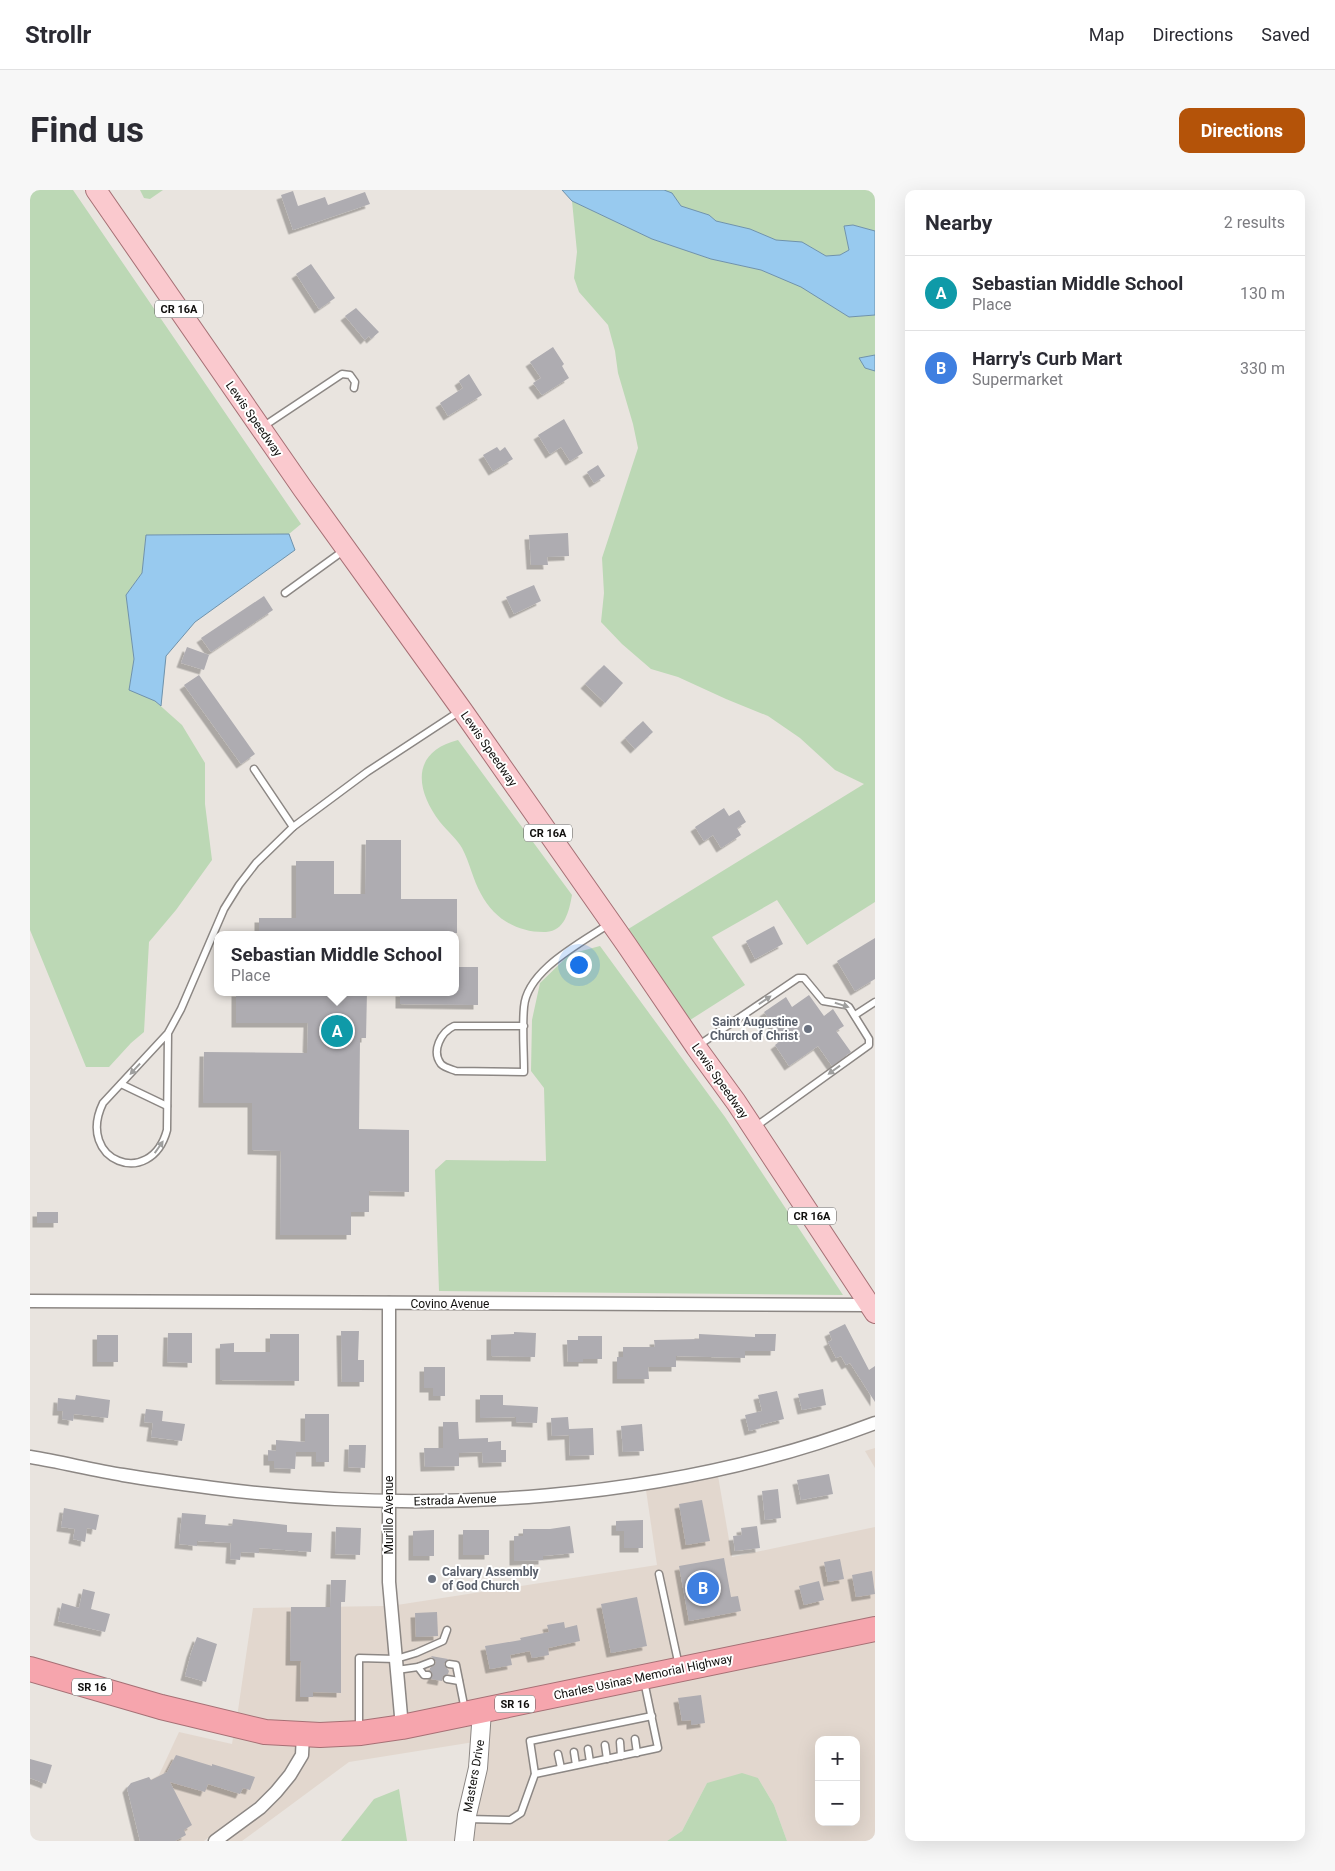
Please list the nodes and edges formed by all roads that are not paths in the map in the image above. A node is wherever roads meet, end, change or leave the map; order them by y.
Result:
1 (96, 190) edge
2 (354, 388) dead end
3 (261, 428) junction
4 (346, 549) junction
5 (285, 593) dead end
6 (462, 710) junction
7 (254, 769) dead end
8 (293, 827) junction
9 (610, 923) junction
10 (215, 931) edge
11 (214, 932) edge
12 (875, 1002) edge
13 (855, 1015) junction
14 (524, 1026) junction
15 (168, 1033) junction
16 (696, 1047) junction
17 (121, 1084) junction
18 (167, 1106) junction
19 (753, 1128) junction
20 (30, 1301) edge
21 (389, 1303) junction
22 (872, 1309) edge
23 (875, 1422) edge
24 (30, 1457) edge
25 (389, 1502) junction
26 (659, 1574) dead end
27 (875, 1629) edge
28 (447, 1630) dead end
29 (431, 1662) dead end
30 (396, 1664) junction
31 (449, 1664) dead end
32 (418, 1667) junction
33 (30, 1669) edge
34 (680, 1670) junction
35 (428, 1675) dead end
36 (643, 1677) junction
37 (446, 1679) dead end
38 (459, 1681) junction
39 (474, 1712) junction
40 (652, 1716) junction
41 (402, 1727) junction
42 (359, 1733) junction
43 (303, 1734) junction
44 (635, 1739) dead end
45 (620, 1742) dead end
46 (605, 1745) dead end
47 (588, 1749) dead end
48 (574, 1752) dead end
49 (637, 1753) junction
50 (558, 1754) dead end
51 (622, 1756) junction
52 (607, 1759) junction
53 (590, 1762) junction
54 (576, 1765) junction
55 (561, 1768) junction
56 (535, 1774) junction
57 (467, 1819) junction
58 (215, 1841) edge
59 (464, 1841) edge

1 - 3 main road, Lewis Speedway / CR 16A
2 - 3 lane
3 - 4 main road, Lewis Speedway / CR 16A
4 - 5 lane
4 - 6 main road, Lewis Speedway / CR 16A
6 - 8 lane
6 - 9 main road, Lewis Speedway / CR 16A
7 - 8 lane
8 - 10 lane
9 - 14 lane
9 - 16 main road, Lewis Speedway / CR 16A
11 - 15 lane
12 - 13 lane
16 -> 13 lane
13 -> 19 lane
14 - 14 lane
15 -> 17 lane
15 - 18 lane
16 - 19 main road, Lewis Speedway / CR 16A
17 - 18 lane
17 -> 18 lane
19 - 22 main road, Lewis Speedway / CR 16A
20 - 21 street, Covino Avenue
21 - 22 street, Covino Avenue
21 - 25 street, Murillo Avenue
23 - 25 street, Estrada Avenue
24 - 25 street, Estrada Avenue
25 - 30 street, Murillo Avenue
26 - 34 lane
27 - 34 highway, Charles Usinas Memorial Highway / SR 16
28 - 30 lane
29 - 32 lane
30 - 32 lane
30 - 41 street, Murillo Avenue
30 - 42 lane
31 - 38 lane
32 - 35 lane
33 - 43 highway, Charles Usinas Memorial Highway / SR 16
34 - 36 highway, Charles Usinas Memorial Highway / SR 16
36 - 39 highway, Charles Usinas Memorial Highway / SR 16
36 - 40 lane
37 - 38 lane
38 - 39 lane
39 - 41 highway, Charles Usinas Memorial Highway / SR 16
39 - 57 street, Masters Drive
40 - 49 lane
40 - 56 lane
41 - 42 highway, Charles Usinas Memorial Highway / SR 16
42 - 43 highway, Charles Usinas Memorial Highway / SR 16
43 - 58 street
44 - 49 lane
45 - 51 lane
46 - 52 lane
47 - 53 lane
48 - 54 lane
49 - 51 lane
50 - 55 lane
51 - 52 lane
52 - 53 lane
53 - 54 lane
54 - 55 lane
55 - 56 lane
56 - 57 lane
57 - 59 street, Masters Drive

